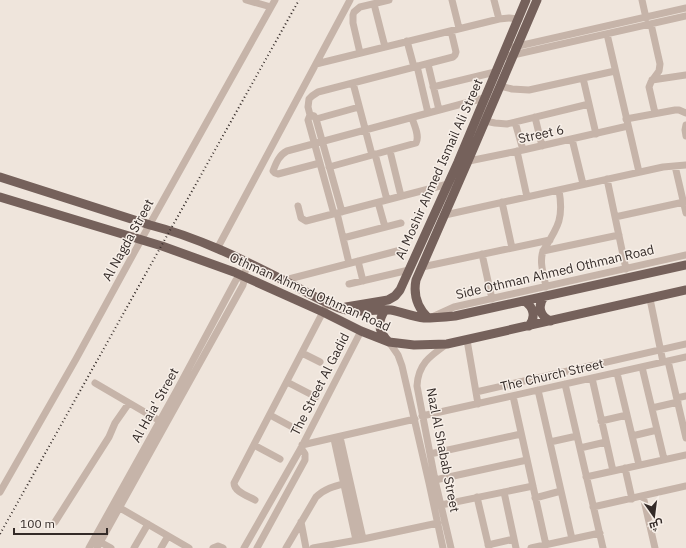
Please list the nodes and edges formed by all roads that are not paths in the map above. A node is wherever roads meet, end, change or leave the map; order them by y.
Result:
1 (246, 0) edge
2 (275, 0) edge
3 (350, 0) edge
4 (386, 0) edge
5 (452, 0) edge
6 (494, 0) edge
7 (526, 0) edge
8 (537, 0) edge
9 (642, 0) edge
10 (374, 4) junction
11 (271, 7) junction
12 (686, 8) edge
13 (686, 16) edge
14 (519, 18) junction
15 (646, 18) junction
16 (499, 19) junction
17 (651, 24) junction
18 (627, 26) junction
19 (460, 28) junction
20 (451, 31) junction
21 (607, 34) junction
22 (407, 42) junction
23 (517, 46) junction
24 (385, 47) junction
25 (506, 48) junction
26 (360, 53) junction
27 (513, 56) junction
28 (502, 57) junction
29 (316, 64) junction
30 (428, 64) junction
31 (416, 67) junction
32 (615, 71) junction
33 (495, 72) junction
34 (686, 75) edge
35 (583, 78) junction
36 (652, 80) junction
37 (353, 83) junction
38 (500, 86) junction
39 (433, 87) junction
40 (484, 98) junction
41 (589, 104) junction
42 (359, 107) junction
43 (439, 110) junction
44 (428, 113) junction
45 (686, 113) edge
46 (655, 114) junction
47 (313, 117) junction
48 (535, 117) junction
49 (412, 118) junction
50 (485, 121) junction
51 (516, 122) junction
52 (627, 123) junction
53 (686, 125) edge
54 (365, 130) junction
55 (596, 134) junction
56 (686, 136) edge
57 (572, 139) junction
58 (319, 142) junction
59 (542, 146) junction
60 (390, 151) junction
61 (520, 151) junction
62 (269, 152) junction
63 (374, 155) junction
64 (279, 157) junction
65 (468, 161) junction
66 (458, 162) junction
67 (320, 163) junction
68 (686, 165) edge
69 (675, 166) junction
70 (329, 167) junction
71 (639, 172) junction
72 (0, 177) edge
73 (607, 179) junction
74 (448, 184) junction
75 (583, 184) junction
76 (559, 190) junction
77 (401, 196) junction
78 (0, 197) edge
79 (527, 197) junction
80 (387, 200) junction
81 (378, 202) junction
82 (502, 202) junction
83 (684, 202) junction
84 (298, 206) dead end
85 (338, 213) junction
86 (686, 213) edge
87 (445, 215) junction
88 (615, 217) junction
89 (401, 223) dead end
90 (150, 225) junction
91 (385, 227) junction
92 (619, 235) junction
93 (343, 238) junction
94 (141, 240) junction
95 (550, 240) junction
96 (214, 247) junction
97 (512, 248) junction
98 (397, 251) dead end
99 (543, 251) junction
100 (482, 254) junction
101 (686, 255) edge
102 (358, 261) junction
103 (249, 263) junction
104 (349, 264) junction
105 (686, 265) edge
106 (422, 266) junction
107 (626, 269) junction
108 (408, 270) junction
109 (234, 272) junction
110 (243, 276) junction
111 (285, 280) junction
112 (363, 281) junction
113 (349, 284) dead end
114 (546, 286) junction
115 (686, 290) edge
116 (544, 297) junction
117 (492, 299) junction
118 (650, 299) junction
119 (524, 301) junction
120 (328, 303) junction
121 (340, 308) junction
122 (385, 310) junction
123 (323, 312) junction
124 (430, 318) junction
125 (551, 321) junction
126 (529, 326) junction
127 (361, 331) junction
128 (467, 340) junction
129 (389, 342) junction
130 (447, 344) junction
131 (686, 344) edge
132 (661, 350) junction
133 (302, 353) junction
134 (686, 357) edge
135 (320, 362) dead end
136 (666, 362) junction
137 (642, 367) junction
138 (616, 373) junction
139 (592, 378) junction
140 (287, 382) junction
141 (95, 383) dead end
142 (565, 384) junction
143 (538, 390) junction
144 (476, 392) junction
145 (513, 396) junction
146 (686, 396) edge
147 (316, 397) dead end
148 (677, 400) junction
149 (129, 403) junction
150 (478, 404) junction
151 (652, 408) junction
152 (270, 415) junction
153 (627, 415) junction
154 (422, 416) junction
155 (415, 419) junction
156 (160, 421) junction
157 (601, 421) junction
158 (684, 424) edge
159 (294, 428) dead end
160 (657, 430) junction
161 (521, 434) junction
162 (577, 436) junction
163 (632, 436) junction
164 (155, 437) junction
165 (337, 438) junction
166 (686, 438) edge
167 (550, 442) junction
168 (606, 442) junction
169 (254, 445) junction
170 (301, 447) junction
171 (580, 448) junction
172 (430, 454) junction
173 (686, 455) edge
174 (280, 458) dead end
175 (527, 460) junction
176 (664, 460) junction
177 (639, 465) junction
178 (138, 467) junction
179 (625, 468) junction
180 (613, 471) junction
181 (586, 477) junction
182 (435, 480) junction
183 (347, 483) junction
184 (533, 486) junction
185 (686, 486) edge
186 (561, 491) junction
187 (0, 492) edge
188 (504, 492) junction
189 (643, 496) junction
190 (477, 498) junction
191 (535, 498) junction
192 (632, 498) junction
193 (255, 500) dead end
194 (441, 506) junction
195 (593, 507) junction
196 (120, 508) junction
197 (55, 522) dead end
198 (301, 522) junction
199 (438, 523) junction
200 (148, 524) junction
201 (600, 533) junction
202 (168, 536) junction
203 (359, 539) junction
204 (514, 539) junction
205 (572, 539) junction
206 (99, 545) edge
207 (546, 545) junction
208 (488, 547) edge
209 (89, 548) edge
210 (111, 548) edge
211 (134, 548) edge
212 (161, 548) edge
213 (189, 548) edge
214 (213, 548) edge
215 (223, 548) edge
216 (244, 548) edge
217 (257, 548) edge
218 (286, 548) edge
219 (306, 548) edge
220 (313, 548) edge
221 (443, 548) edge
222 (451, 548) edge
223 (516, 548) edge
224 (531, 548) edge
225 (603, 548) edge
226 (655, 548) edge

1 - 11 street
2 - 11 street, Al Nagda Street
3 - 29 street
4 - 10 street
5 - 19 street
6 - 16 street
7 - 14 main road, Al Moshir Ahmed Ismail Ali Street
8 - 23 main road, Al Moshir Ahmed Ismail Ali Street
9 - 15 street
10 - 24 street
10 - 26 street
11 - 90 street, Al Nagda Street
12 - 15 street
13 - 17 street
14 - 16 street
14 - 25 main road, Al Moshir Ahmed Ismail Ali Street
15 - 18 street
16 - 19 street
17 - 18 street
17 - 36 street
18 - 21 street
18 - 23 street
19 - 20 street
20 - 22 street
20 - 30 street
21 - 27 street
21 - 32 street
22 - 24 street
22 - 31 street
23 - 25 street
23 - 27 main road, Al Moshir Ahmed Ismail Ali Street
24 - 26 street
25 - 28 main road, Al Moshir Ahmed Ismail Ali Street
26 - 29 street
27 - 28 street
27 - 38 main road, Al Moshir Ahmed Ismail Ali Street
28 - 33 main road, Al Moshir Ahmed Ismail Ali Street
29 - 62 street
30 - 31 street
30 - 39 street
31 - 37 street
31 - 44 street
32 - 35 street
32 - 52 street
33 - 39 street
33 - 40 main road, Al Moshir Ahmed Ismail Ali Street
34 - 36 street
35 - 38 street
35 - 41 street
36 - 46 street
37 - 42 street
37 - 47 street
38 - 50 main road, Al Moshir Ahmed Ismail Ali Street
39 - 43 street
40 - 43 street
40 - 66 main road, Al Moshir Ahmed Ismail Ali Street
41 - 48 street
41 - 55 street
42 - 47 street
42 - 54 street
43 - 44 street
44 - 49 street
45 - 46 street, Street 6
46 - 52 street, Street 6
47 - 58 street
48 - 51 street
48 - 59 street
49 - 54 street
49 - 60 street
50 - 51 street
50 - 65 main road, Al Moshir Ahmed Ismail Ali Street
51 - 61 street
52 - 55 street, Street 6
52 - 71 street
53 - 56 street
54 - 58 street
54 - 63 street
55 - 57 street, Street 6
57 - 59 street, Street 6
57 - 75 street
58 - 64 street
58 - 67 street
58 - 70 street
59 - 61 street, Street 6
60 - 63 street
60 - 77 street
61 - 65 street, Street 6
61 - 79 street
62 - 64 street
62 - 96 street
63 - 70 street
63 - 80 street
64 - 67 street
65 - 66 street, Street 6
65 - 87 main road, Al Moshir Ahmed Ismail Ali Street
66 - 74 main road, Al Moshir Ahmed Ismail Ali Street
67 - 85 street
68 - 69 street
69 - 71 street
69 - 83 street
70 - 85 street
71 - 73 street
72 - 90 main road, Othman Ahmed Othman Road
73 - 75 street
73 - 88 street
74 - 77 street
74 - 108 main road, Al Moshir Ahmed Ismail Ali Street
75 - 76 street
76 - 79 street
76 - 95 street
77 - 80 street
78 - 94 main road, Othman Ahmed Othman Road
79 - 82 street
80 - 81 street
81 - 85 street
81 - 91 street
82 - 87 street
82 - 97 street
83 - 86 street
83 - 88 street
84 - 85 street
85 - 93 street
87 - 106 main road, Al Moshir Ahmed Ismail Ali Street
88 - 92 street
89 - 91 street
90 - 94 street, Al Nagda Street
90 - 96 main road, Othman Ahmed Othman Road
91 - 93 street
92 - 99 street
92 - 107 street
93 - 104 street
94 - 109 main road, Othman Ahmed Othman Road
94 - 187 street, Al Nagda Street
95 - 97 street
95 - 99 street
96 - 103 main road, Othman Ahmed Othman Road
96 - 109 main road
97 - 100 street
98 - 102 street
99 - 114 street
100 - 106 street
100 - 117 street
101 - 107 street, Side Othman Ahmed Othman Road
102 - 104 street
102 - 112 street
103 - 110 street, Al Haia' Street
103 - 111 main road, Othman Ahmed Othman Road
104 - 111 street
105 - 116 main road, Othman Ahmed Othman Road
106 - 124 main road, Al Moshir Ahmed Ismail Ali Street
107 - 114 street, Side Othman Ahmed Othman Road
108 - 112 street
108 - 121 main road, Al Moshir Ahmed Ismail Ali Street
109 - 110 main road, Othman Ahmed Othman Road
110 - 123 main road, Othman Ahmed Othman Road
110 - 156 street, Al Haia' Street
110 - 164 street, Al Haia' Street
111 - 120 main road, Othman Ahmed Othman Road
112 - 113 street
114 - 117 street, Side Othman Ahmed Othman Road
115 - 118 main road, Othman Ahmed Othman Road
116 - 119 main road, Othman Ahmed Othman Road
116 - 125 main road
117 - 124 street, Side Othman Ahmed Othman Road
118 - 125 main road, Othman Ahmed Othman Road
118 - 132 street
119 - 124 main road, Othman Ahmed Othman Road
119 - 126 main road
120 - 121 main road, Othman Ahmed Othman Road
120 - 123 street
121 - 122 main road, Othman Ahmed Othman Road
122 - 124 main road, Othman Ahmed Othman Road
122 - 129 main road
123 - 127 main road, Othman Ahmed Othman Road
123 - 133 street
125 - 126 main road, Othman Ahmed Othman Road
126 - 128 main road, Othman Ahmed Othman Road
127 - 129 main road, Othman Ahmed Othman Road
127 - 170 street, The Street Al Gadid
128 - 130 main road, Othman Ahmed Othman Road
128 - 144 street
129 - 130 main road, Othman Ahmed Othman Road
129 - 155 street, Nazl Al Shabab Street
130 - 154 street, Nazl Al Shabab Street
131 - 132 street
132 - 136 street
132 - 144 street
133 - 135 street
133 - 140 street
134 - 136 street, The Church Street
136 - 137 street, The Church Street
136 - 148 street
137 - 138 street, The Church Street
137 - 151 street
138 - 139 street, The Church Street
138 - 153 street
139 - 142 street, The Church Street
139 - 157 street
140 - 147 street
140 - 152 street
141 - 149 street
142 - 143 street, The Church Street
142 - 162 street
143 - 145 street, The Church Street
143 - 167 street
144 - 150 street
145 - 150 street, The Church Street
145 - 161 street
146 - 148 street
148 - 151 street
148 - 158 street
149 - 156 street
149 - 197 street
150 - 154 street, The Church Street
151 - 160 street
152 - 159 street
152 - 169 street
153 - 157 street
153 - 163 street
154 - 172 street, Nazl Al Shabab Street
155 - 165 street
155 - 199 street, Nazl Al Shabab Street
156 - 164 street, Al Haia' Street
157 - 168 street
158 - 166 street
160 - 163 street
160 - 176 street
161 - 172 street
161 - 175 street
162 - 167 street
162 - 171 street
163 - 177 street
164 - 178 street, Al Haia' Street
165 - 170 street
165 - 183 street
167 - 186 street
168 - 171 street
168 - 180 street
169 - 174 street
169 - 193 street
170 - 216 street, The Street Al Gadid
170 - 217 street, The Street Al Gadid
171 - 181 street
172 - 182 street, Nazl Al Shabab Street
173 - 176 street
175 - 182 street
175 - 184 street
176 - 177 street
177 - 179 street
178 - 196 street, Al Haia' Street
178 - 209 street, Al Haia' Street
179 - 180 street
179 - 192 street
180 - 181 street
181 - 195 street
182 - 194 street, Nazl Al Shabab Street
183 - 198 street
183 - 203 street
184 - 188 street
184 - 191 street
185 - 189 street
186 - 191 street
186 - 205 street
188 - 190 street
188 - 204 street
189 - 192 street
189 - 226 street
190 - 194 street
190 - 208 street
191 - 207 street
192 - 195 street
194 - 222 street, Nazl Al Shabab Street
195 - 201 street
196 - 200 street
196 - 206 street, Al Haia' Street
198 - 218 street
198 - 219 street
199 - 203 street
199 - 221 street, Nazl Al Shabab Street
200 - 202 street
200 - 211 street
201 - 205 street
201 - 225 street
202 - 212 street
202 - 213 street
203 - 220 street
204 - 208 street
204 - 223 street
205 - 207 street
206 - 210 street
207 - 224 street
214 - 215 street

